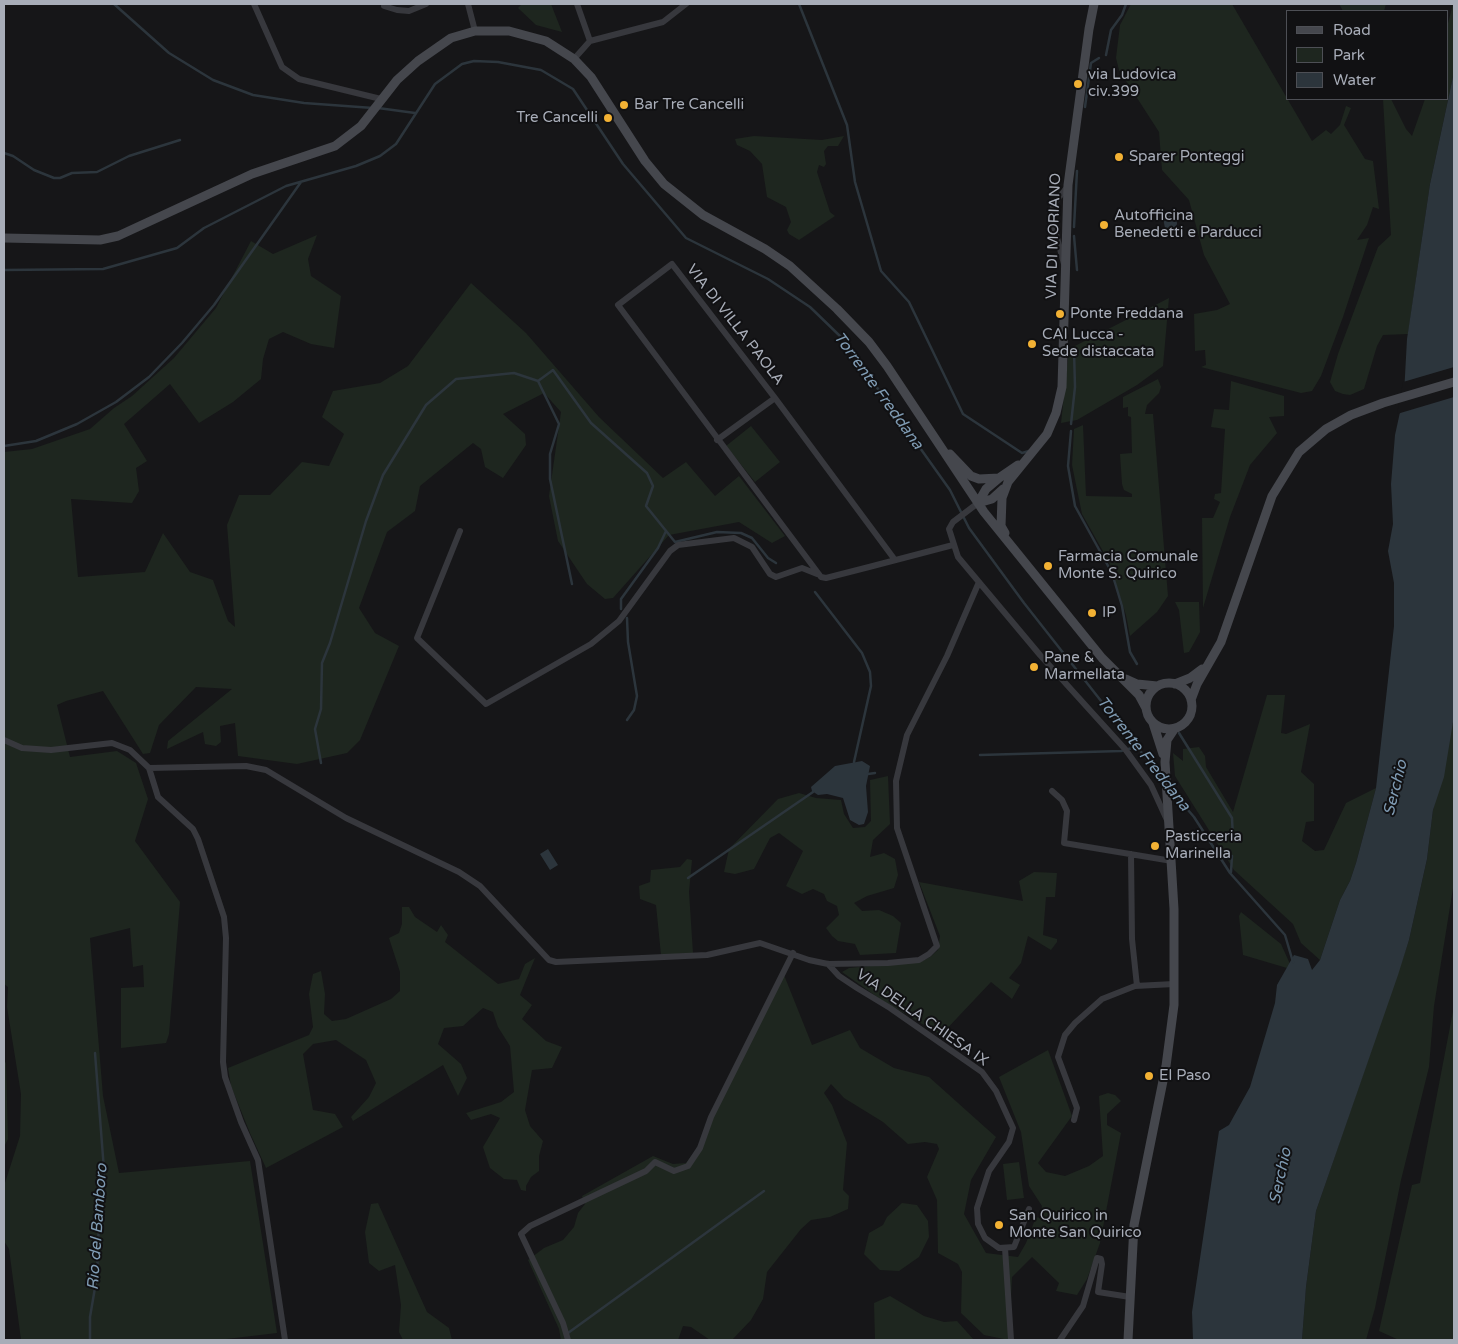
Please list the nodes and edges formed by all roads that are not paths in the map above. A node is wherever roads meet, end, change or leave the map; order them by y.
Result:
1 (254, 4) edge
2 (426, 4) edge
3 (468, 4) edge
4 (577, 4) edge
5 (686, 4) edge
6 (1094, 4) edge
7 (384, 6) dead end
8 (475, 31) junction
9 (590, 41) junction
10 (574, 59) junction
11 (381, 99) junction
12 (1068, 185) junction
13 (4, 238) edge
14 (1065, 269) junction
15 (1454, 382) edge
16 (775, 398) junction
17 (933, 436) junction
18 (717, 440) junction
19 (1025, 461) junction
20 (999, 478) junction
21 (1008, 482) junction
22 (974, 506) junction
23 (460, 531) dead end
24 (953, 544) junction
25 (1013, 547) junction
26 (895, 560) junction
27 (820, 577) junction
28 (979, 582) junction
29 (1206, 665) junction
30 (1121, 677) junction
31 (1175, 684) junction
32 (1157, 686) junction
33 (1191, 700) junction
34 (1146, 708) junction
35 (1153, 723) junction
36 (1175, 728) junction
37 (4, 740) edge
38 (1166, 762) junction
39 (148, 768) junction
40 (1152, 786) junction
41 (1052, 791) dead end
42 (1168, 795) junction
43 (1158, 799) junction
44 (1170, 828) junction
45 (1131, 854) junction
46 (1172, 861) junction
47 (793, 953) junction
48 (828, 964) junction
49 (1174, 984) junction
50 (1137, 986) junction
51 (1074, 1120) dead end
52 (1029, 1209) dead end
53 (1006, 1248) junction
54 (1130, 1297) junction
55 (285, 1340) edge
56 (568, 1340) edge
57 (1011, 1340) edge
58 (1060, 1340) edge
59 (1128, 1340) edge

1 - 11 street
2 - 7 street
3 - 8 street
4 - 9 street
5 - 9 street
6 - 12 main road, VIA DI MORIANO
8 - 10 main road
8 - 11 main road
9 - 10 street
10 - 17 main road
11 - 13 main road
12 - 14 main road, VIA DI MORIANO
12 - 14 street
14 - 19 main road, VIA DI MORIANO
15 - 29 main road
16 - 18 street, VIA DI VILLA PAOLA
16 - 18 street, VIA DI VILLA PAOLA
16 - 26 street, VIA DI VILLA PAOLA
17 - 20 main road
17 - 22 main road
18 - 27 street, VIA DI VILLA PAOLA
19 - 20 main road, VIA DI MORIANO
19 - 21 main road, VIA DI MORIANO
20 - 22 main road, VIA DI MORIANO
21 - 22 main road
21 - 25 main road, VIA DI MORIANO
22 - 24 street, VIA DI MORIANO
22 - 25 main road
23 - 27 street
24 - 26 street
24 - 28 street
25 - 30 main road
26 - 27 street
28 - 40 street
28 - 48 street
29 - 31 main road
29 - 33 main road
30 - 32 main road
30 - 34 main road
31 - 32 main road
31 - 33 main road
32 - 34 main road
33 - 36 main road
34 - 35 main road
35 - 36 main road
35 - 38 main road
36 - 38 main road
37 - 39 street
38 - 42 main road
39 - 47 street
39 - 55 street
40 - 42 street
40 - 42 street
40 - 43 street
41 - 45 street
42 - 43 street
42 - 44 main road
43 - 44 street
44 - 46 main road
45 - 46 street
45 - 50 street
46 - 49 main road
47 - 48 street
47 - 56 street
48 - 53 street, VIA DELLA CHIESA IX
49 - 50 street
49 - 54 main road
50 - 51 street
52 - 53 street
53 - 57 street
54 - 58 street
54 - 59 main road

